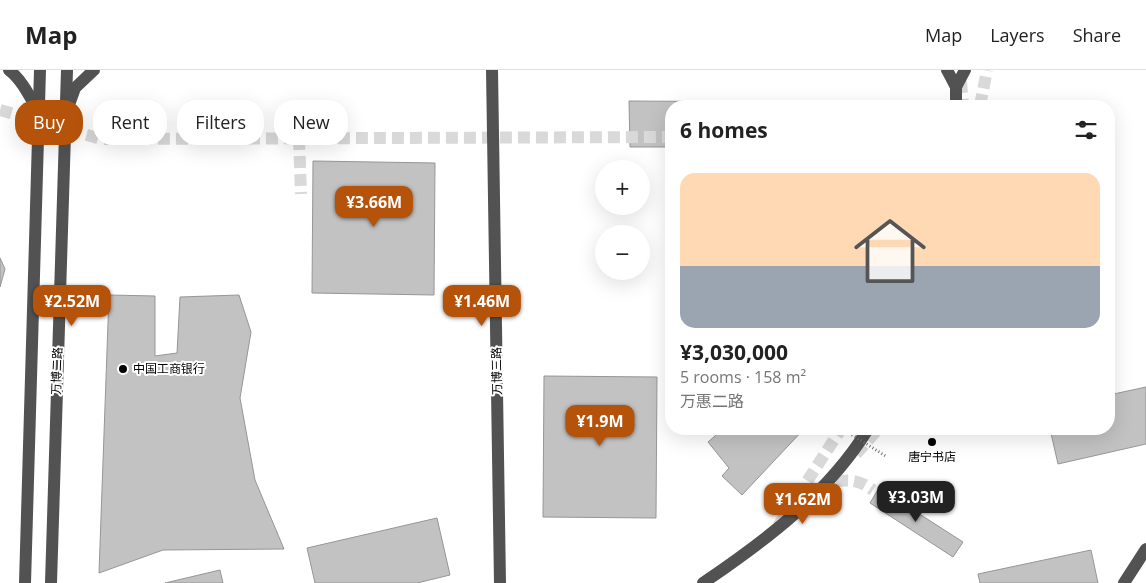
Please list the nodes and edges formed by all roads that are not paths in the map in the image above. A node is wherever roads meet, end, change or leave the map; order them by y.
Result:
1 (10, 70) edge
2 (40, 70) edge
3 (67, 70) edge
4 (94, 70) edge
5 (492, 70) edge
6 (947, 70) edge
7 (965, 70) edge
8 (956, 87) junction
9 (32, 100) edge
10 (39, 100) edge
11 (66, 100) edge
12 (70, 100) edge
13 (956, 100) edge
14 (37, 145) edge
15 (64, 145) edge
16 (863, 435) edge
17 (1146, 550) edge
18 (25, 583) edge
19 (50, 583) edge
20 (500, 583) edge
21 (703, 583) edge
22 (1124, 583) edge

1 - 9 street
2 - 10 street
3 - 11 street, 万博二路
4 - 12 street
5 - 20 street, 万博三路
6 - 8 street
7 - 8 street
8 - 13 street
14 - 18 street
15 - 19 street, 万博二路
16 - 21 street
17 - 22 street

